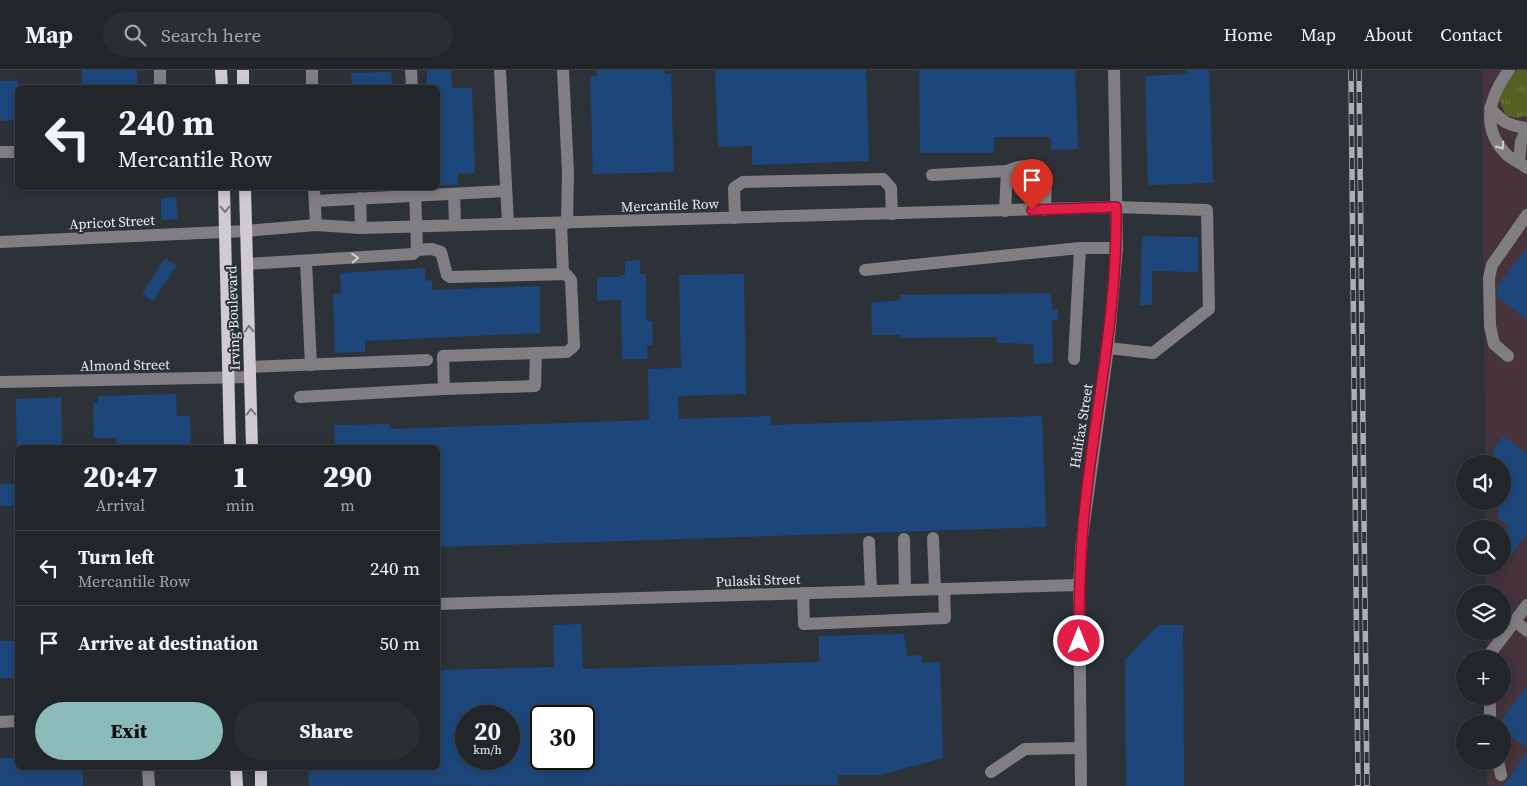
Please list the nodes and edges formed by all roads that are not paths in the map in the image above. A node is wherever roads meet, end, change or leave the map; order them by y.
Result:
1 (160, 70) edge
2 (221, 70) edge
3 (244, 70) edge
4 (312, 70) edge
5 (411, 70) edge
6 (500, 70) edge
7 (563, 70) edge
8 (1114, 70) edge
9 (1509, 70) edge
10 (160, 85) edge
11 (222, 85) edge
12 (243, 85) edge
13 (312, 85) edge
14 (412, 85) edge
15 (1490, 108) junction
16 (1527, 128) edge
17 (0, 152) edge
18 (15, 152) edge
19 (1523, 165) edge
20 (1007, 171) junction
21 (932, 175) dead end
22 (224, 190) edge
23 (245, 190) edge
24 (314, 190) edge
25 (506, 191) junction
26 (416, 192) edge
27 (454, 194) junction
28 (360, 198) junction
29 (315, 201) junction
30 (1116, 207) junction
31 (1046, 210) junction
32 (1005, 211) junction
33 (892, 214) junction
34 (1527, 215) edge
35 (735, 218) junction
36 (564, 223) junction
37 (508, 224) junction
38 (316, 225) junction
39 (455, 225) junction
40 (417, 226) junction
41 (361, 228) junction
42 (246, 231) junction
43 (225, 232) junction
44 (0, 242) edge
45 (1080, 248) junction
46 (1117, 248) junction
47 (417, 250) junction
48 (306, 261) junction
49 (247, 264) junction
50 (864, 270) dead end
51 (563, 274) junction
52 (1108, 348) junction
53 (536, 353) junction
54 (1508, 356) dead end
55 (1074, 359) dead end
56 (427, 360) dead end
57 (311, 365) junction
58 (250, 372) junction
59 (229, 378) junction
60 (0, 382) edge
61 (444, 389) junction
62 (300, 397) dead end
63 (230, 445) edge
64 (252, 445) edge
65 (934, 538) dead end
66 (904, 539) dead end
67 (869, 542) dead end
68 (1079, 585) junction
69 (940, 589) junction
70 (905, 590) junction
71 (871, 591) junction
72 (802, 593) junction
73 (440, 604) edge
74 (1527, 605) edge
75 (1515, 621) junction
76 (1527, 631) edge
77 (1494, 650) edge
78 (0, 722) edge
79 (15, 722) edge
80 (1080, 748) junction
81 (148, 770) edge
82 (236, 770) edge
83 (261, 770) edge
84 (1500, 770) edge
85 (991, 772) dead end
86 (1501, 775) dead end
87 (149, 786) edge
88 (237, 786) edge
89 (261, 786) edge
90 (1081, 786) edge

1 - 10 street
2 - 11 main road
3 - 12 main road
4 - 13 street
5 - 14 street
6 - 25 street
7 - 36 street
8 - 30 street, Halifax Street
9 - 15 street
15 - 16 street
15 -> 19 street
16 - 19 street
17 - 18 street
20 - 21 street
20 - 31 street
20 - 32 street
22 -> 43 main road, Irving Boulevard
23 - 42 main road, Irving Boulevard
24 - 29 street
25 - 27 street
25 - 37 street
26 - 27 street
26 - 28 street
26 - 40 street
27 - 39 street
28 - 29 street
28 - 41 street
29 - 38 street
30 - 31 street, Mercantile Row
30 - 46 street, Halifax Street
30 - 52 street, Mercantile Row
31 - 32 street, Mercantile Row
32 - 33 street, Mercantile Row
33 - 35 street, Mercantile Row
33 - 35 street
34 - 54 street
35 - 36 street, Mercantile Row
36 - 37 street, Mercantile Row
36 - 51 street
37 - 39 street, Mercantile Row
38 - 41 street, Mercantile Row
38 - 42 street, Mercantile Row
39 - 40 street, Mercantile Row
40 - 41 street, Mercantile Row
40 - 47 street
42 - 43 street, Mercantile Row
42 - 49 main road, Irving Boulevard
43 - 44 street, Apricot Street
43 - 59 main road, Irving Boulevard
45 - 46 street
45 - 50 street
45 - 55 street
46 - 52 street, Halifax Street
48 -> 47 street
47 - 51 street
48 - 49 street
48 - 57 street
58 -> 49 main road, Irving Boulevard
51 - 53 street
52 - 68 street, Halifax Street
53 - 61 street
53 - 61 street
56 - 57 street, Almond Street
57 - 58 street, Almond Street
58 - 59 street, Almond Street
64 -> 58 main road, Irving Boulevard
59 - 60 street, Almond Street
59 - 63 main road, Irving Boulevard
61 - 62 street
65 - 69 street
66 - 70 street
67 - 71 street
68 - 69 street, Pulaski Street
68 - 80 street, Halifax Street
69 - 70 street, Pulaski Street
69 - 72 street
70 - 71 street, Pulaski Street
71 - 72 street, Pulaski Street
72 - 73 street, Pulaski Street
74 - 75 street
75 - 76 street
75 - 77 street
78 - 79 street
80 - 85 street
80 - 90 street, Halifax Street
81 - 87 street
82 - 88 main road
83 - 89 main road
84 - 86 street

